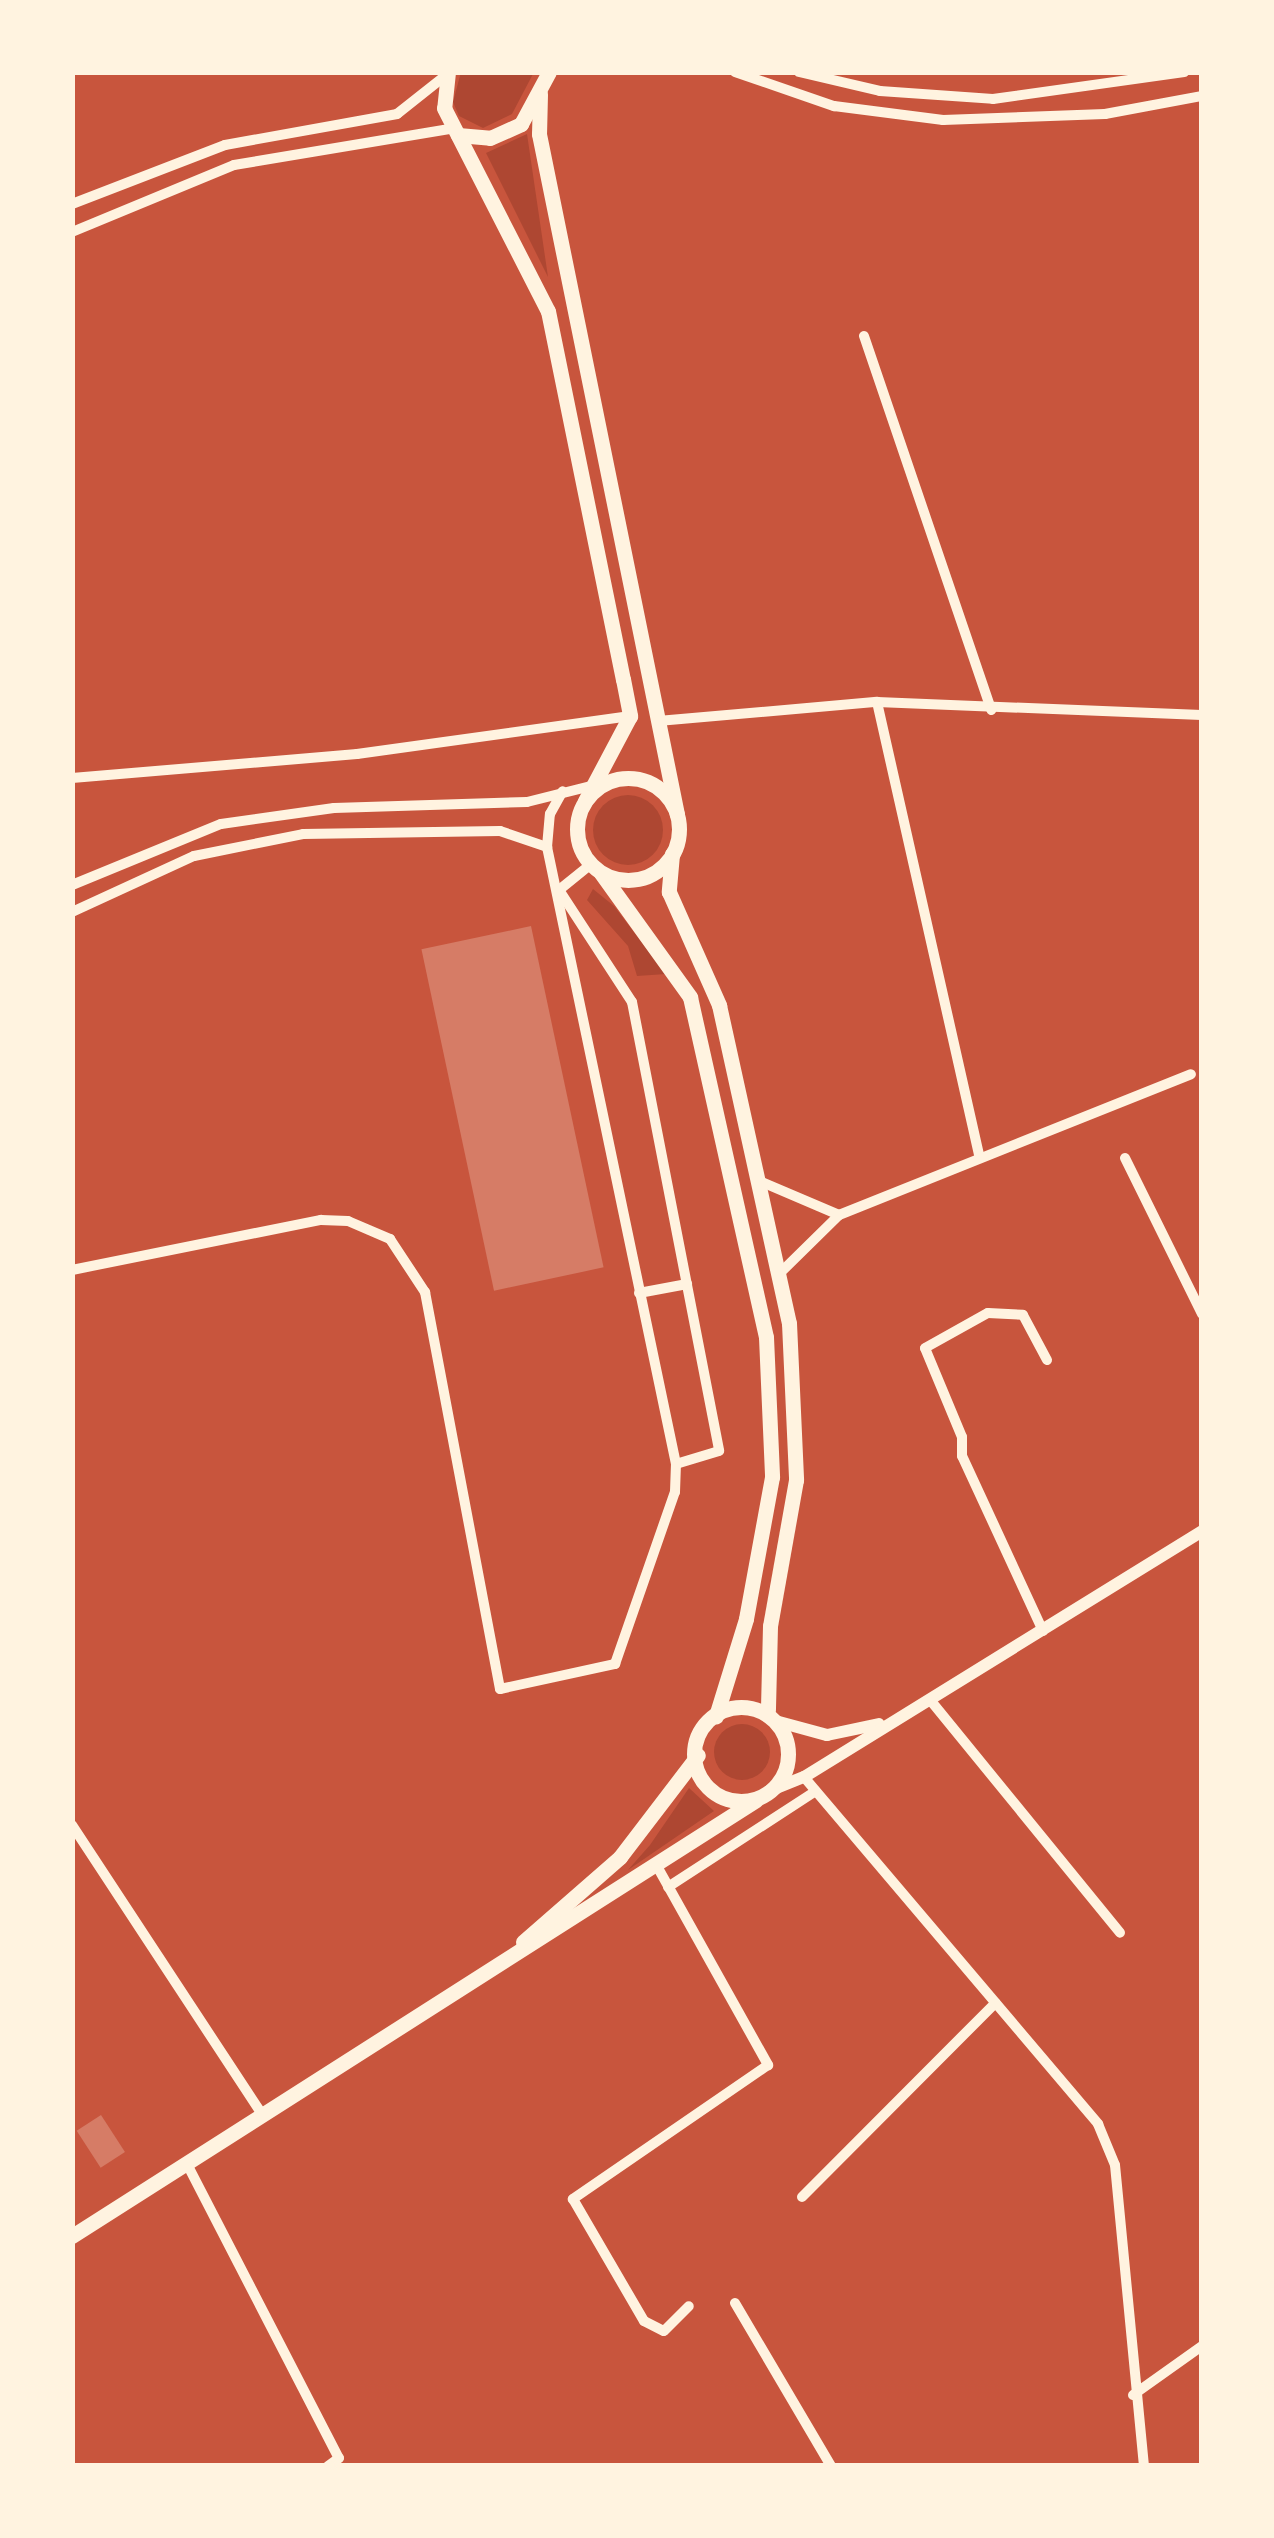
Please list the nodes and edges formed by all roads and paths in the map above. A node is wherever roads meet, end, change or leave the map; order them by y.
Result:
1 (448, 72) edge
2 (735, 72) edge
3 (799, 72) edge
4 (1184, 72) edge
5 (1141, 77) edge
6 (547, 79) edge
7 (1202, 96) edge
8 (456, 132) junction
9 (116, 183) junction
10 (72, 204) edge
11 (125, 205) junction
12 (72, 232) edge
13 (864, 336) dead end
14 (877, 702) junction
15 (992, 710) junction
16 (1202, 715) edge
17 (630, 716) junction
18 (658, 721) junction
19 (72, 778) edge
20 (602, 783) junction
21 (563, 791) junction
22 (677, 814) junction
23 (548, 852) junction
24 (673, 854) junction
25 (589, 870) junction
26 (72, 885) edge
27 (559, 890) junction
28 (72, 913) edge
29 (1191, 1074) dead end
30 (980, 1158) junction
31 (1126, 1158) dead end
32 (758, 1180) junction
33 (839, 1215) junction
34 (72, 1270) edge
35 (778, 1275) junction
36 (687, 1284) junction
37 (639, 1293) junction
38 (1202, 1314) edge
39 (1047, 1360) dead end
40 (676, 1464) junction
41 (1202, 1531) edge
42 (1043, 1630) junction
43 (932, 1701) junction
44 (716, 1716) junction
45 (774, 1716) junction
46 (897, 1718) junction
47 (698, 1755) junction
48 (804, 1778) junction
49 (816, 1791) junction
50 (762, 1796) junction
51 (72, 1825) edge
52 (658, 1868) junction
53 (668, 1887) junction
54 (1120, 1933) dead end
55 (479, 1978) junction
56 (995, 2003) junction
57 (263, 2116) junction
58 (187, 2164) junction
59 (802, 2197) dead end
60 (73, 2235) edge
61 (735, 2303) dead end
62 (689, 2306) dead end
63 (1202, 2346) edge
64 (1133, 2395) junction
65 (328, 2466) edge
66 (831, 2466) edge
67 (1144, 2466) edge

1 - 8 main road
1 - 9 street
2 - 7 street
3 - 5 street
4 - 5 street
6 - 8 main road
6 - 18 main road
8 - 11 street
8 - 17 main road
9 - 10 street
9 - 11 street
11 - 12 street
13 - 15 street
14 - 15 street
14 - 18 street
14 - 30 street
15 - 16 street
17 - 19 street
17 - 20 main road
18 - 22 main road
20 - 21 street
20 - 22 main road
20 - 25 main road
21 - 23 street
21 - 26 street
22 - 24 main road
23 - 25 street
23 - 27 street
23 - 28 street
24 - 25 main road
24 - 32 main road
25 - 27 street
25 - 44 main road
27 - 36 street
27 - 37 street
29 - 30 street
30 - 33 street
31 - 38 street
32 - 33 street
32 - 35 main road
33 - 35 street
34 - 40 street
35 - 45 main road
36 - 37 street
36 - 40 street
37 - 40 street
39 - 42 street
41 - 42 street
42 - 43 street
43 - 46 street
43 - 54 street
44 - 45 main road
44 - 47 main road
45 - 46 street
45 - 50 main road
46 - 48 street
47 - 50 main road
47 - 55 main road
48 - 49 street
48 - 50 street
49 - 53 street
49 - 56 street
50 - 52 main road
51 - 57 street
52 - 53 street
52 - 55 main road
53 - 62 street
55 - 57 main road
56 - 59 street
56 - 64 street
57 - 58 main road
58 - 60 main road
58 - 65 street
61 - 66 street
63 - 64 street
64 - 67 street

